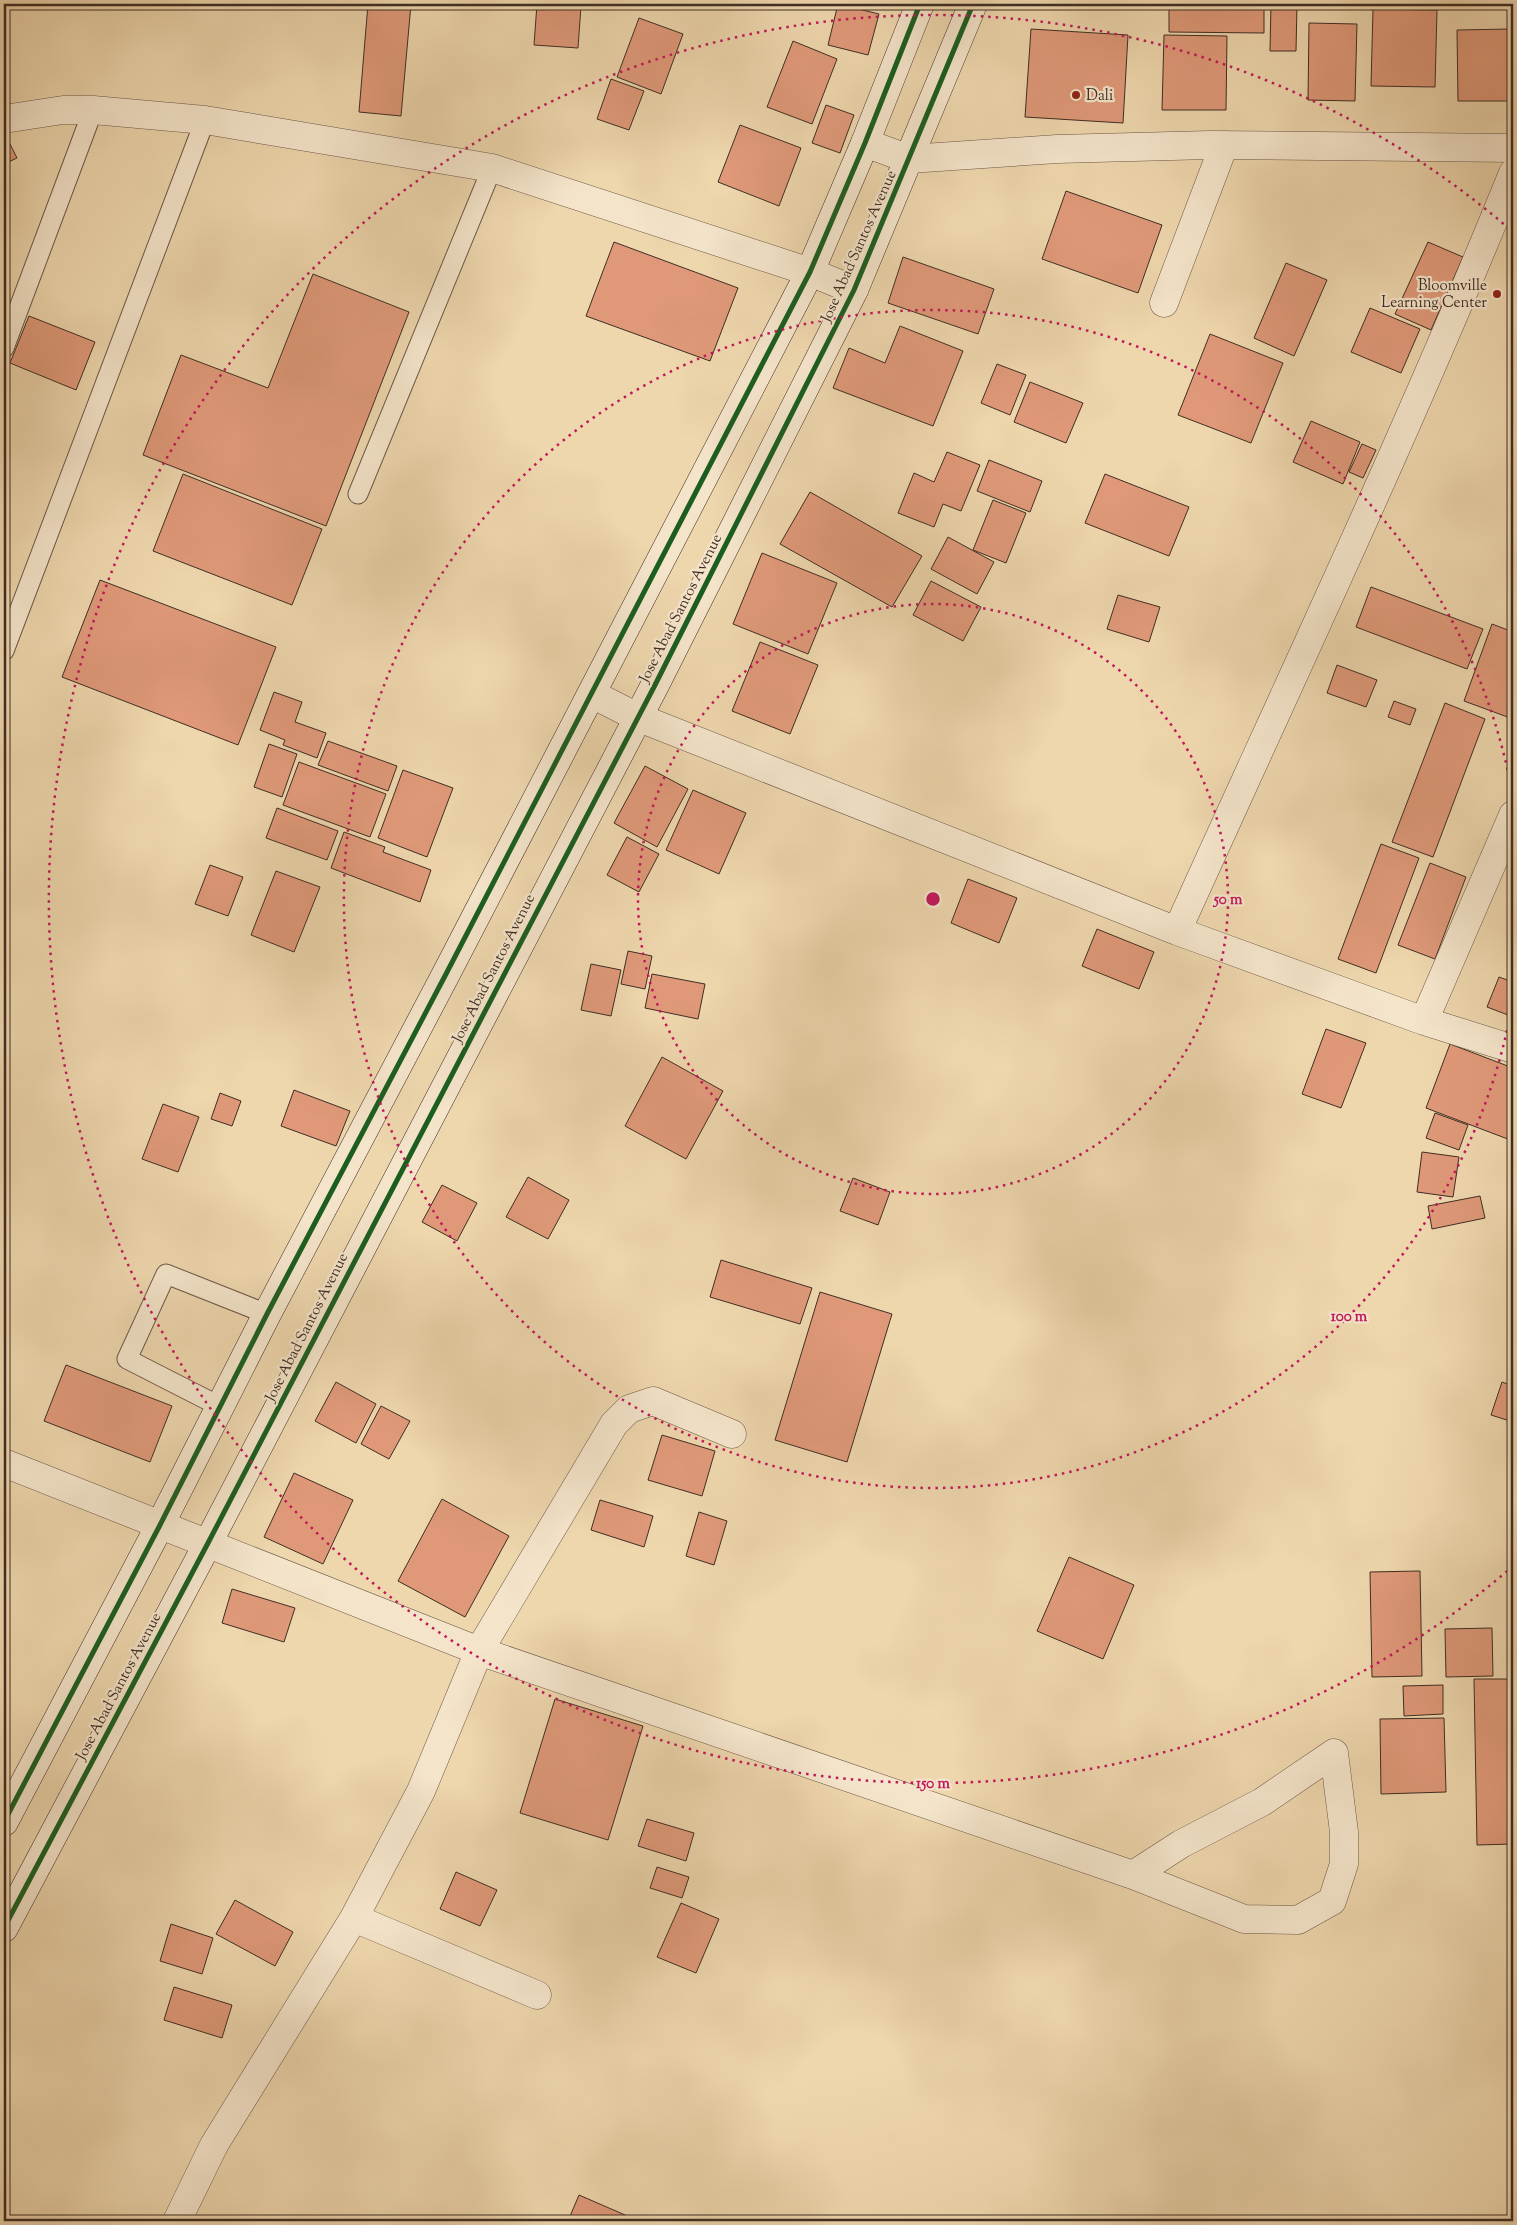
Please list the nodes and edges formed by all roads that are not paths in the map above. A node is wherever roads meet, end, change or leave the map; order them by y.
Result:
1 (920, 4) edge
2 (973, 4) edge
3 (93, 110) junction
4 (4, 119) edge
5 (205, 120) junction
6 (865, 143) junction
7 (1224, 145) junction
8 (1513, 148) edge
9 (909, 159) junction
10 (492, 168) junction
11 (1513, 173) edge
12 (810, 272) junction
13 (854, 290) junction
14 (1164, 303) dead end
15 (4, 348) edge
16 (358, 494) dead end
17 (4, 651) edge
18 (592, 694) junction
19 (637, 717) junction
20 (1513, 815) edge
21 (1177, 930) junction
22 (1424, 1021) junction
23 (1513, 1049) edge
24 (267, 1314) junction
25 (221, 1407) junction
26 (732, 1434) dead end
27 (4, 1463) edge
28 (160, 1525) junction
29 (208, 1543) junction
30 (479, 1651) junction
31 (4, 1822) edge
32 (1133, 1875) junction
33 (354, 1918) junction
34 (4, 1928) edge
35 (537, 1995) dead end
36 (177, 2221) edge

1 - 6 street
2 - 9 street, Jose Abad Santos Avenue
3 - 4 street
3 - 5 street
3 - 15 lane
5 - 10 street
5 - 17 lane
6 - 9 street
6 - 12 street
7 - 8 street
7 - 9 street
7 - 14 street
9 - 13 street, Jose Abad Santos Avenue
10 - 12 street
10 - 16 lane
11 - 21 street
12 - 13 street
12 - 18 street
13 - 19 street, Jose Abad Santos Avenue
18 - 19 street
18 - 24 street
19 - 21 street
19 - 29 street, Jose Abad Santos Avenue
20 - 22 street
21 - 22 street
22 - 23 street
24 - 25 street
24 - 25 lane
25 - 28 street
26 - 30 street
27 - 28 street
28 - 29 street
28 - 31 street
29 - 30 street
29 - 34 street, Jose Abad Santos Avenue
30 - 32 street
30 - 33 street
32 - 32 street
33 - 35 street
33 - 36 street

